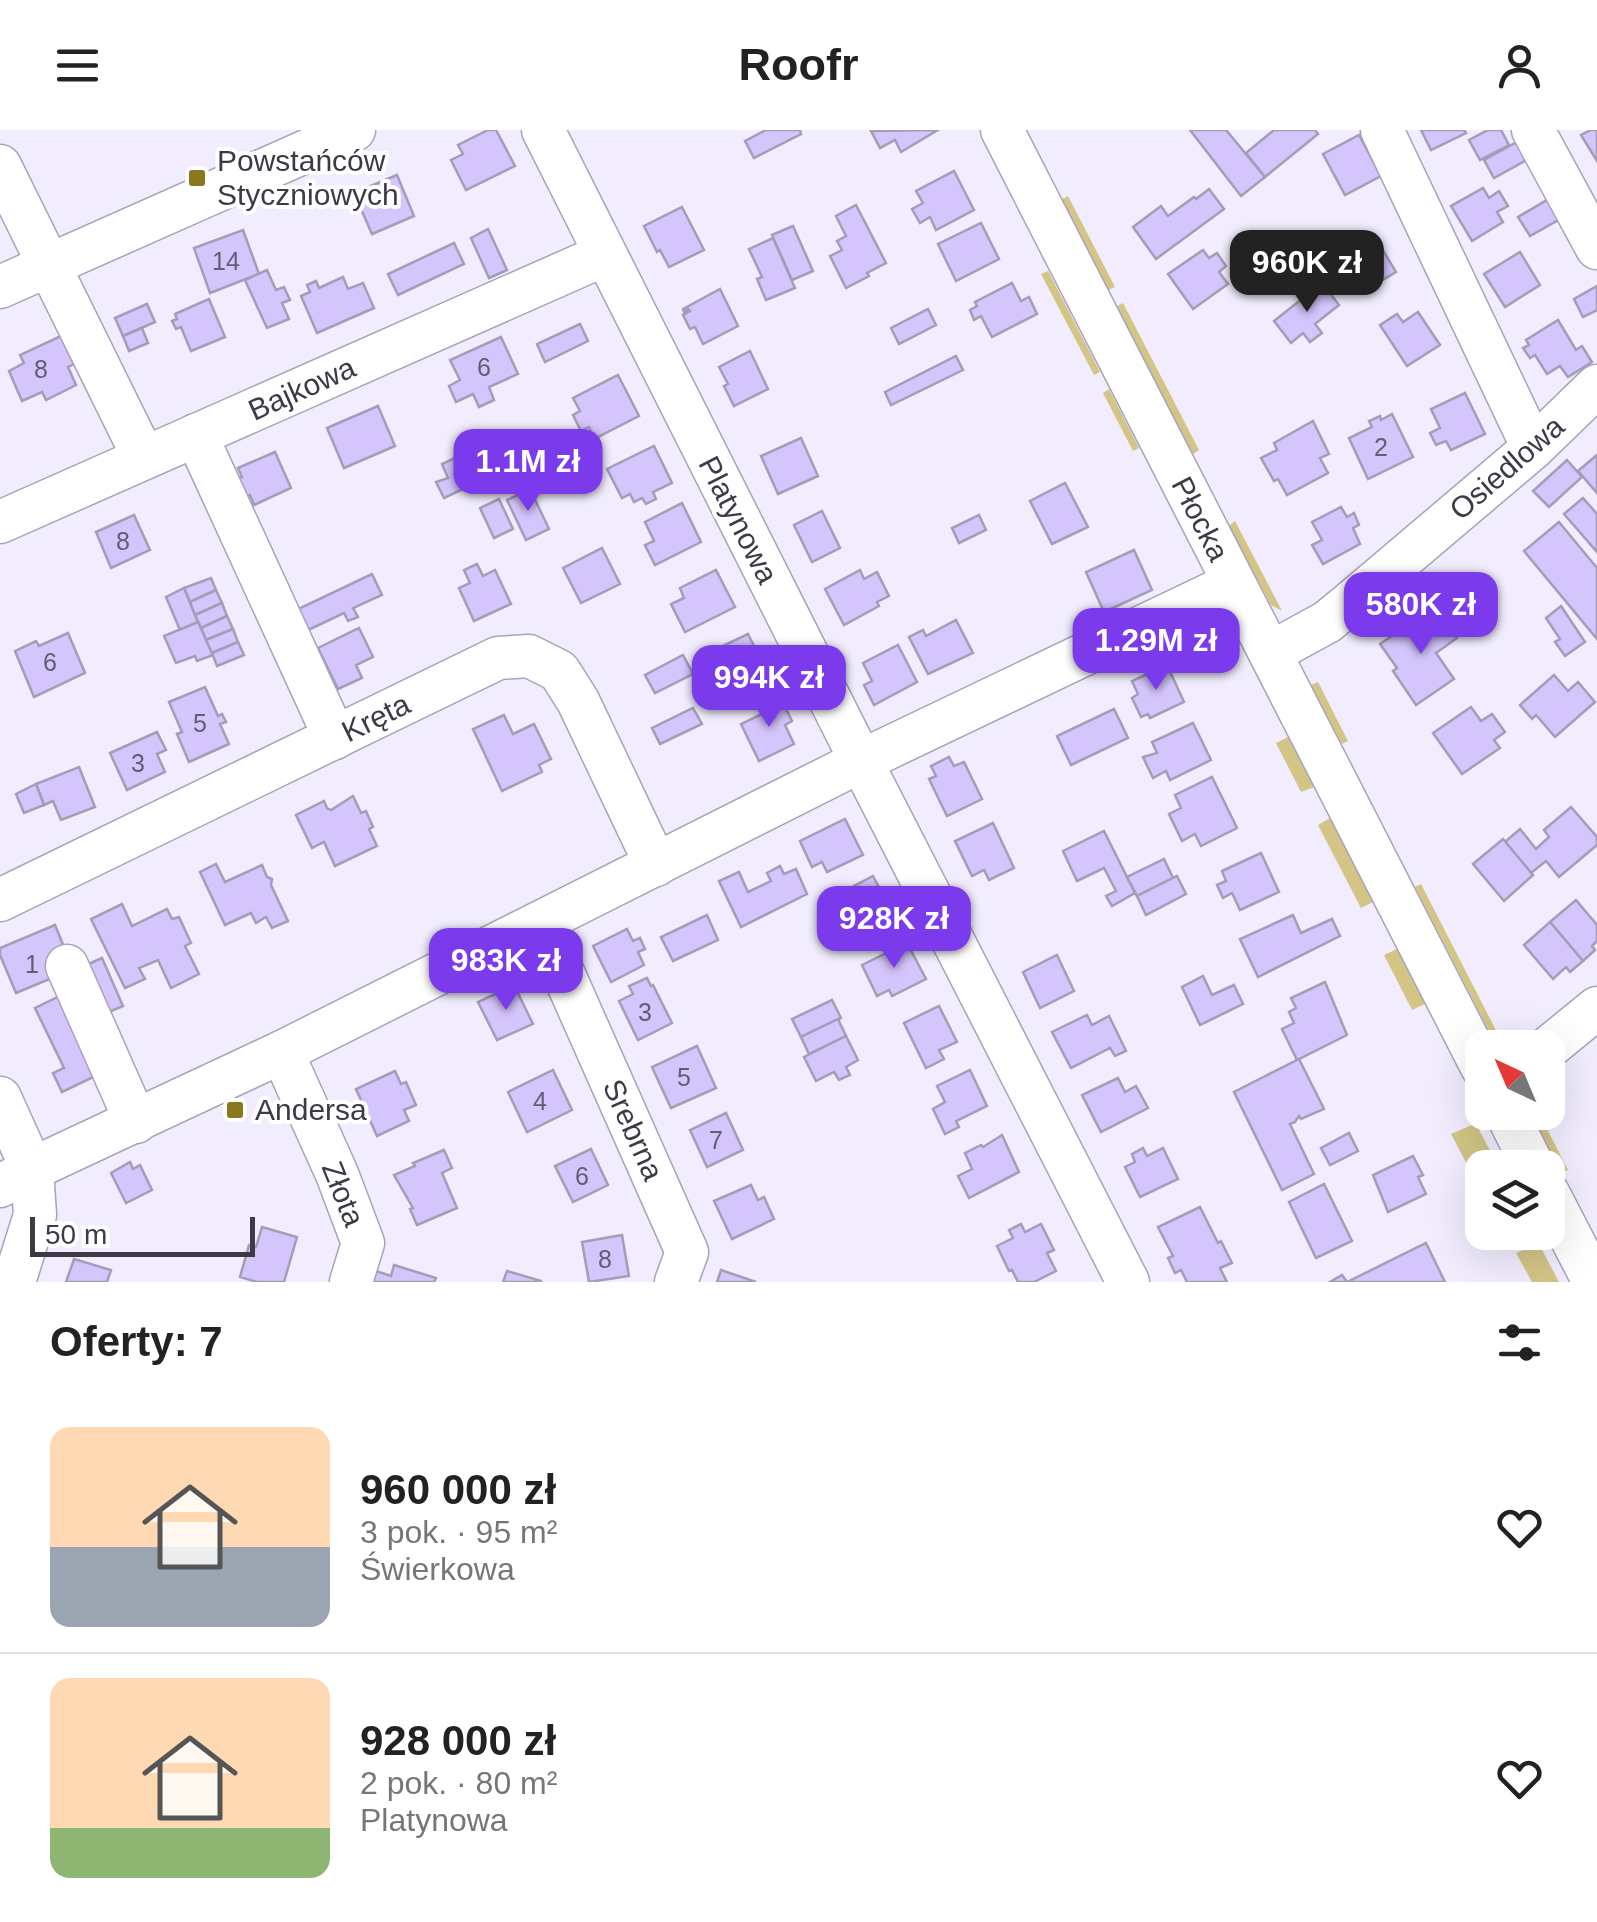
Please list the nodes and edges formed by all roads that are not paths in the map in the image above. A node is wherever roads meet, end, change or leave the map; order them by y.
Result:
1 (354, 130) edge
2 (542, 130) edge
3 (1002, 130) edge
4 (1382, 130) edge
5 (1533, 130) edge
6 (277, 145) edge
7 (0, 166) edge
8 (1597, 248) edge
9 (604, 255) junction
10 (48, 264) junction
11 (0, 287) edge
12 (1597, 386) edge
13 (196, 436) junction
14 (1533, 448) junction
15 (144, 458) junction
16 (0, 522) edge
17 (1234, 583) junction
18 (1270, 653) junction
19 (334, 738) junction
20 (861, 762) junction
21 (656, 865) junction
22 (0, 900) edge
23 (541, 924) junction
24 (67, 966) dead end
25 (1597, 1008) edge
26 (1465, 1033) edge
27 (1565, 1034) edge
28 (282, 1052) junction
29 (0, 1098) edge
30 (136, 1122) junction
31 (16, 1178) edge
32 (1565, 1226) edge
33 (14, 1282) edge
34 (350, 1282) edge
35 (676, 1282) edge
36 (1128, 1282) edge
37 (1594, 1282) edge

1 - 6 street
2 - 9 street, Platynowa
3 - 17 street, Płocka
4 - 14 street
5 - 8 street
6 - 10 street
7 - 10 street
9 - 13 street, Bajkowa
9 - 20 street, Platynowa
10 - 11 street
10 - 15 street
12 - 14 street, Osiedlowa
13 - 15 street, Bajkowa
13 - 19 street
14 - 18 street, Osiedlowa
15 - 16 street, Bajkowa
17 - 18 street, Płocka
17 - 20 street
18 - 26 street, Płocka
19 - 21 street, Kręta
19 - 22 street, Kręta
20 - 21 street
20 - 36 street, Platynowa
21 - 23 street
23 - 28 street
23 - 35 street, Srebrna
24 - 30 street
25 - 27 street
28 - 30 street
28 - 34 street, Złota
29 - 31 street
30 - 31 street
31 - 33 street
32 - 37 street

